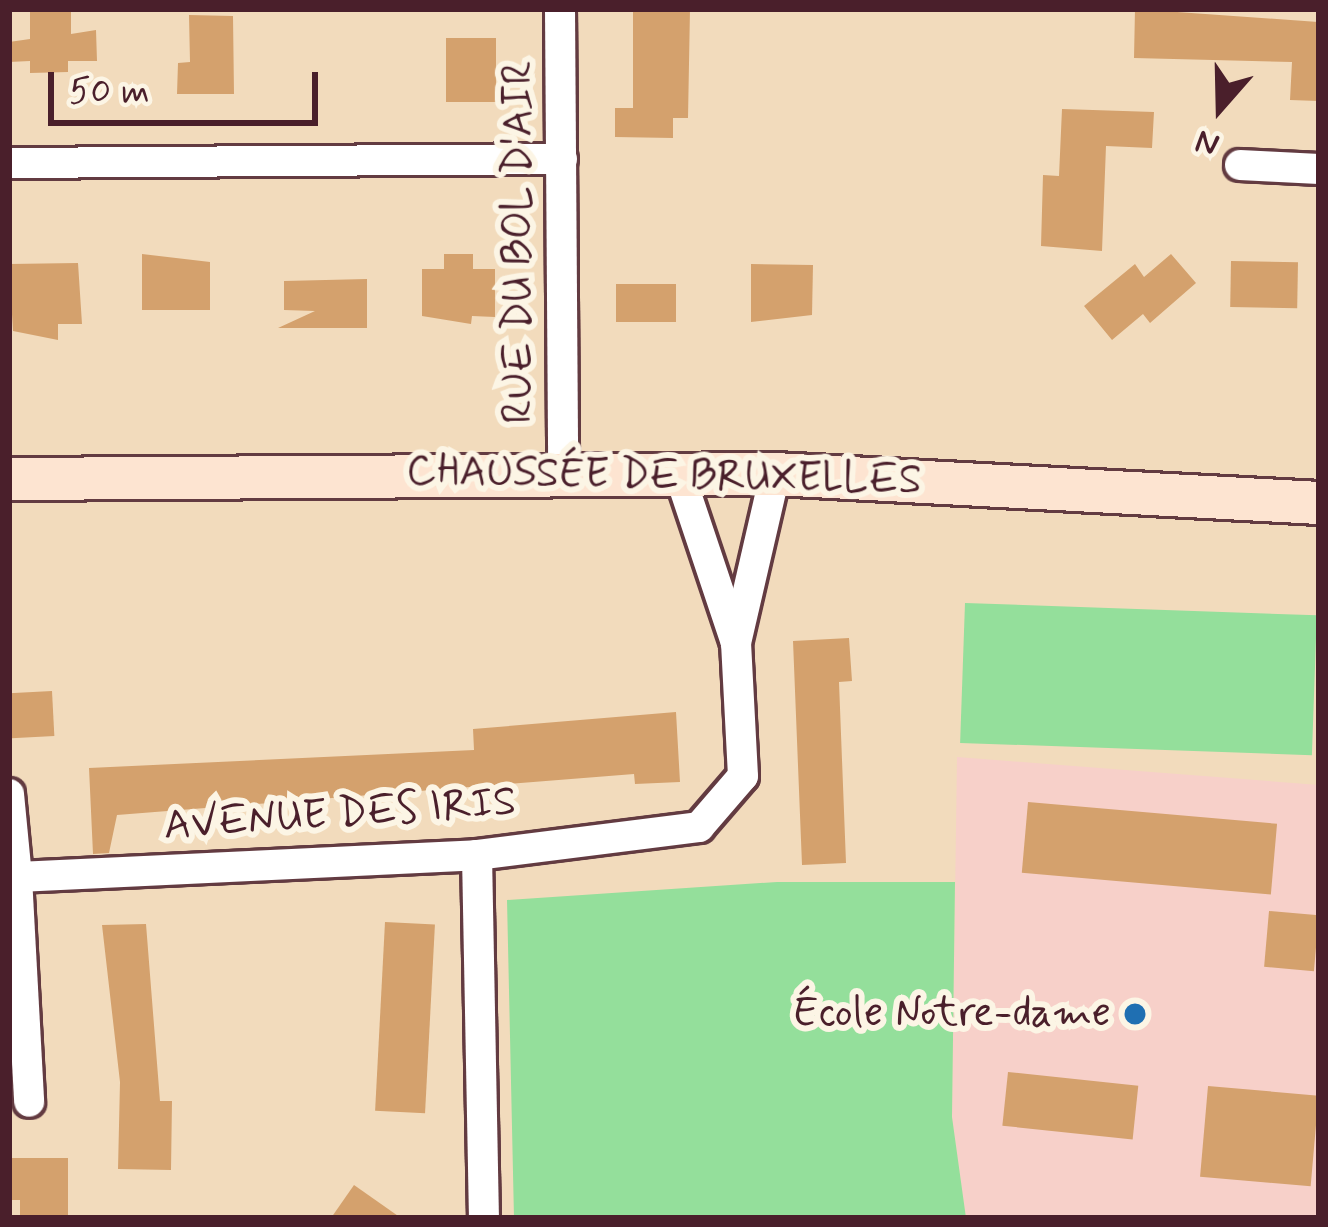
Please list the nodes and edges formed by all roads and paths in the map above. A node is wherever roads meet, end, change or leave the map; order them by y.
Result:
1 (560, 9) edge
2 (562, 159) junction
3 (9, 163) edge
4 (1240, 165) dead end
5 (1319, 169) edge
6 (679, 473) junction
7 (563, 474) junction
8 (775, 474) junction
9 (9, 479) edge
10 (1319, 503) edge
11 (736, 644) junction
12 (9, 794) edge
13 (477, 855) junction
14 (17, 877) junction
15 (29, 1102) dead end
16 (484, 1218) edge

1 - 2 street, RUE DU BOL D'AIR
2 - 3 street
2 - 7 street, RUE DU BOL D'AIR
4 - 5 street
6 - 7 main road, CHAUSSÉE DE BRUXELLES
6 - 8 main road, CHAUSSÉE DE BRUXELLES
6 - 11 street, AVENUE DES IRIS
7 - 9 main road, CHAUSSÉE DE BRUXELLES
8 - 10 main road, CHAUSSÉE DE BRUXELLES
8 - 11 street, AVENUE DES IRIS
11 - 13 street, AVENUE DES IRIS
12 - 14 street
13 - 14 street, AVENUE DES IRIS
13 - 16 street
14 - 15 street

